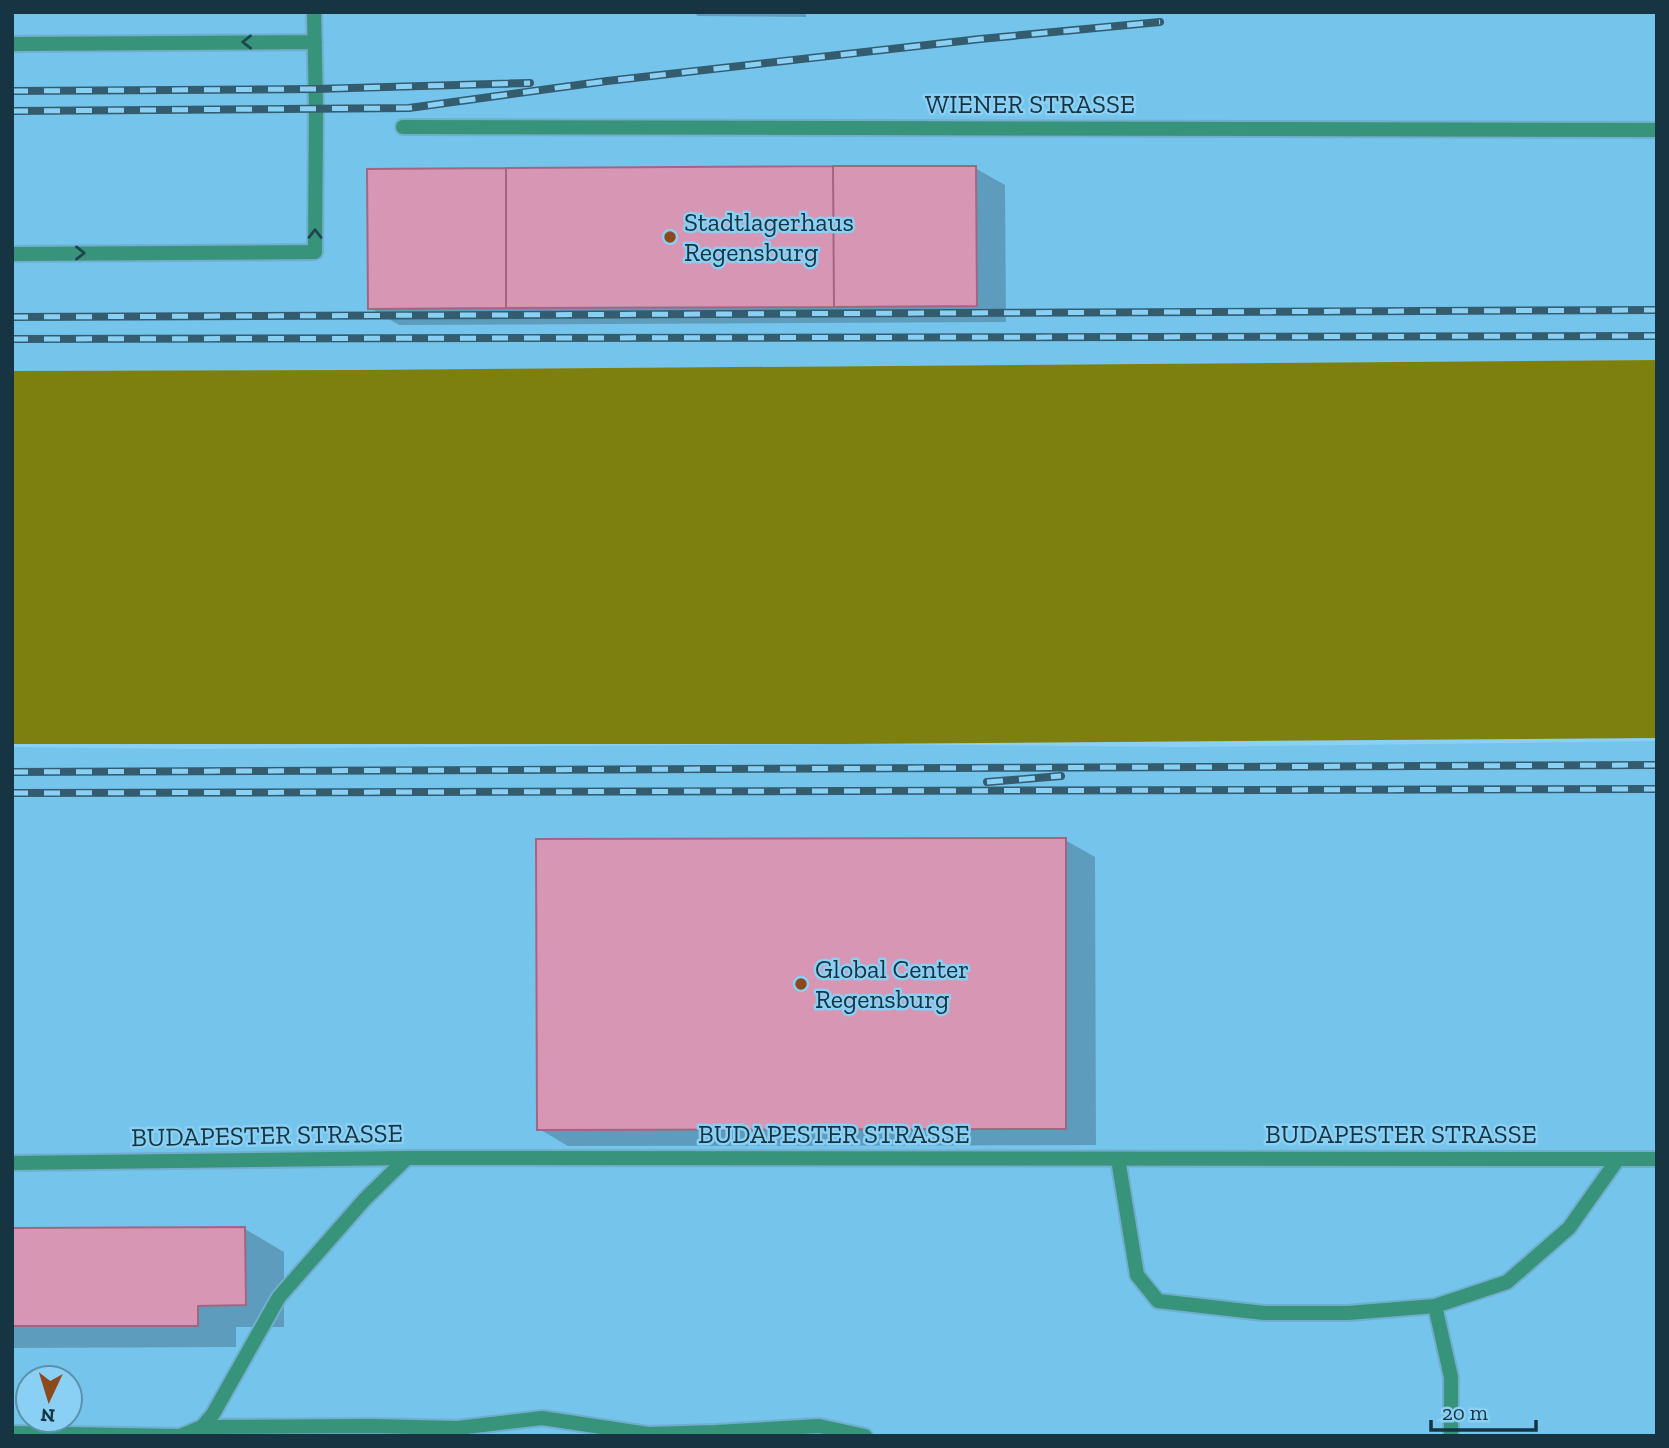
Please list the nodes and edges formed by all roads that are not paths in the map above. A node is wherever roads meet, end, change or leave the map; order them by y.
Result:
1 (314, 12) edge
2 (315, 42) junction
3 (12, 44) edge
4 (403, 127) dead end
5 (1657, 130) edge
6 (12, 254) edge
7 (407, 1158) junction
8 (1118, 1158) junction
9 (1618, 1158) junction
10 (1657, 1159) edge
11 (12, 1163) edge
12 (1435, 1306) junction
13 (202, 1427) junction
14 (12, 1433) edge
15 (657, 1434) edge
16 (178, 1436) edge
17 (865, 1436) edge
18 (1451, 1436) edge

1 - 2 street
2 -> 3 street
6 -> 2 street
4 - 5 street, WIENER STRASSE
7 - 8 street, BUDAPESTER STRASSE
7 - 11 street, BUDAPESTER STRASSE
7 - 13 street
8 - 9 street, BUDAPESTER STRASSE
8 - 12 street
9 - 10 street, BUDAPESTER STRASSE
9 - 12 street
12 - 18 street
13 - 15 street
13 - 16 street
14 - 16 street
15 - 17 street

